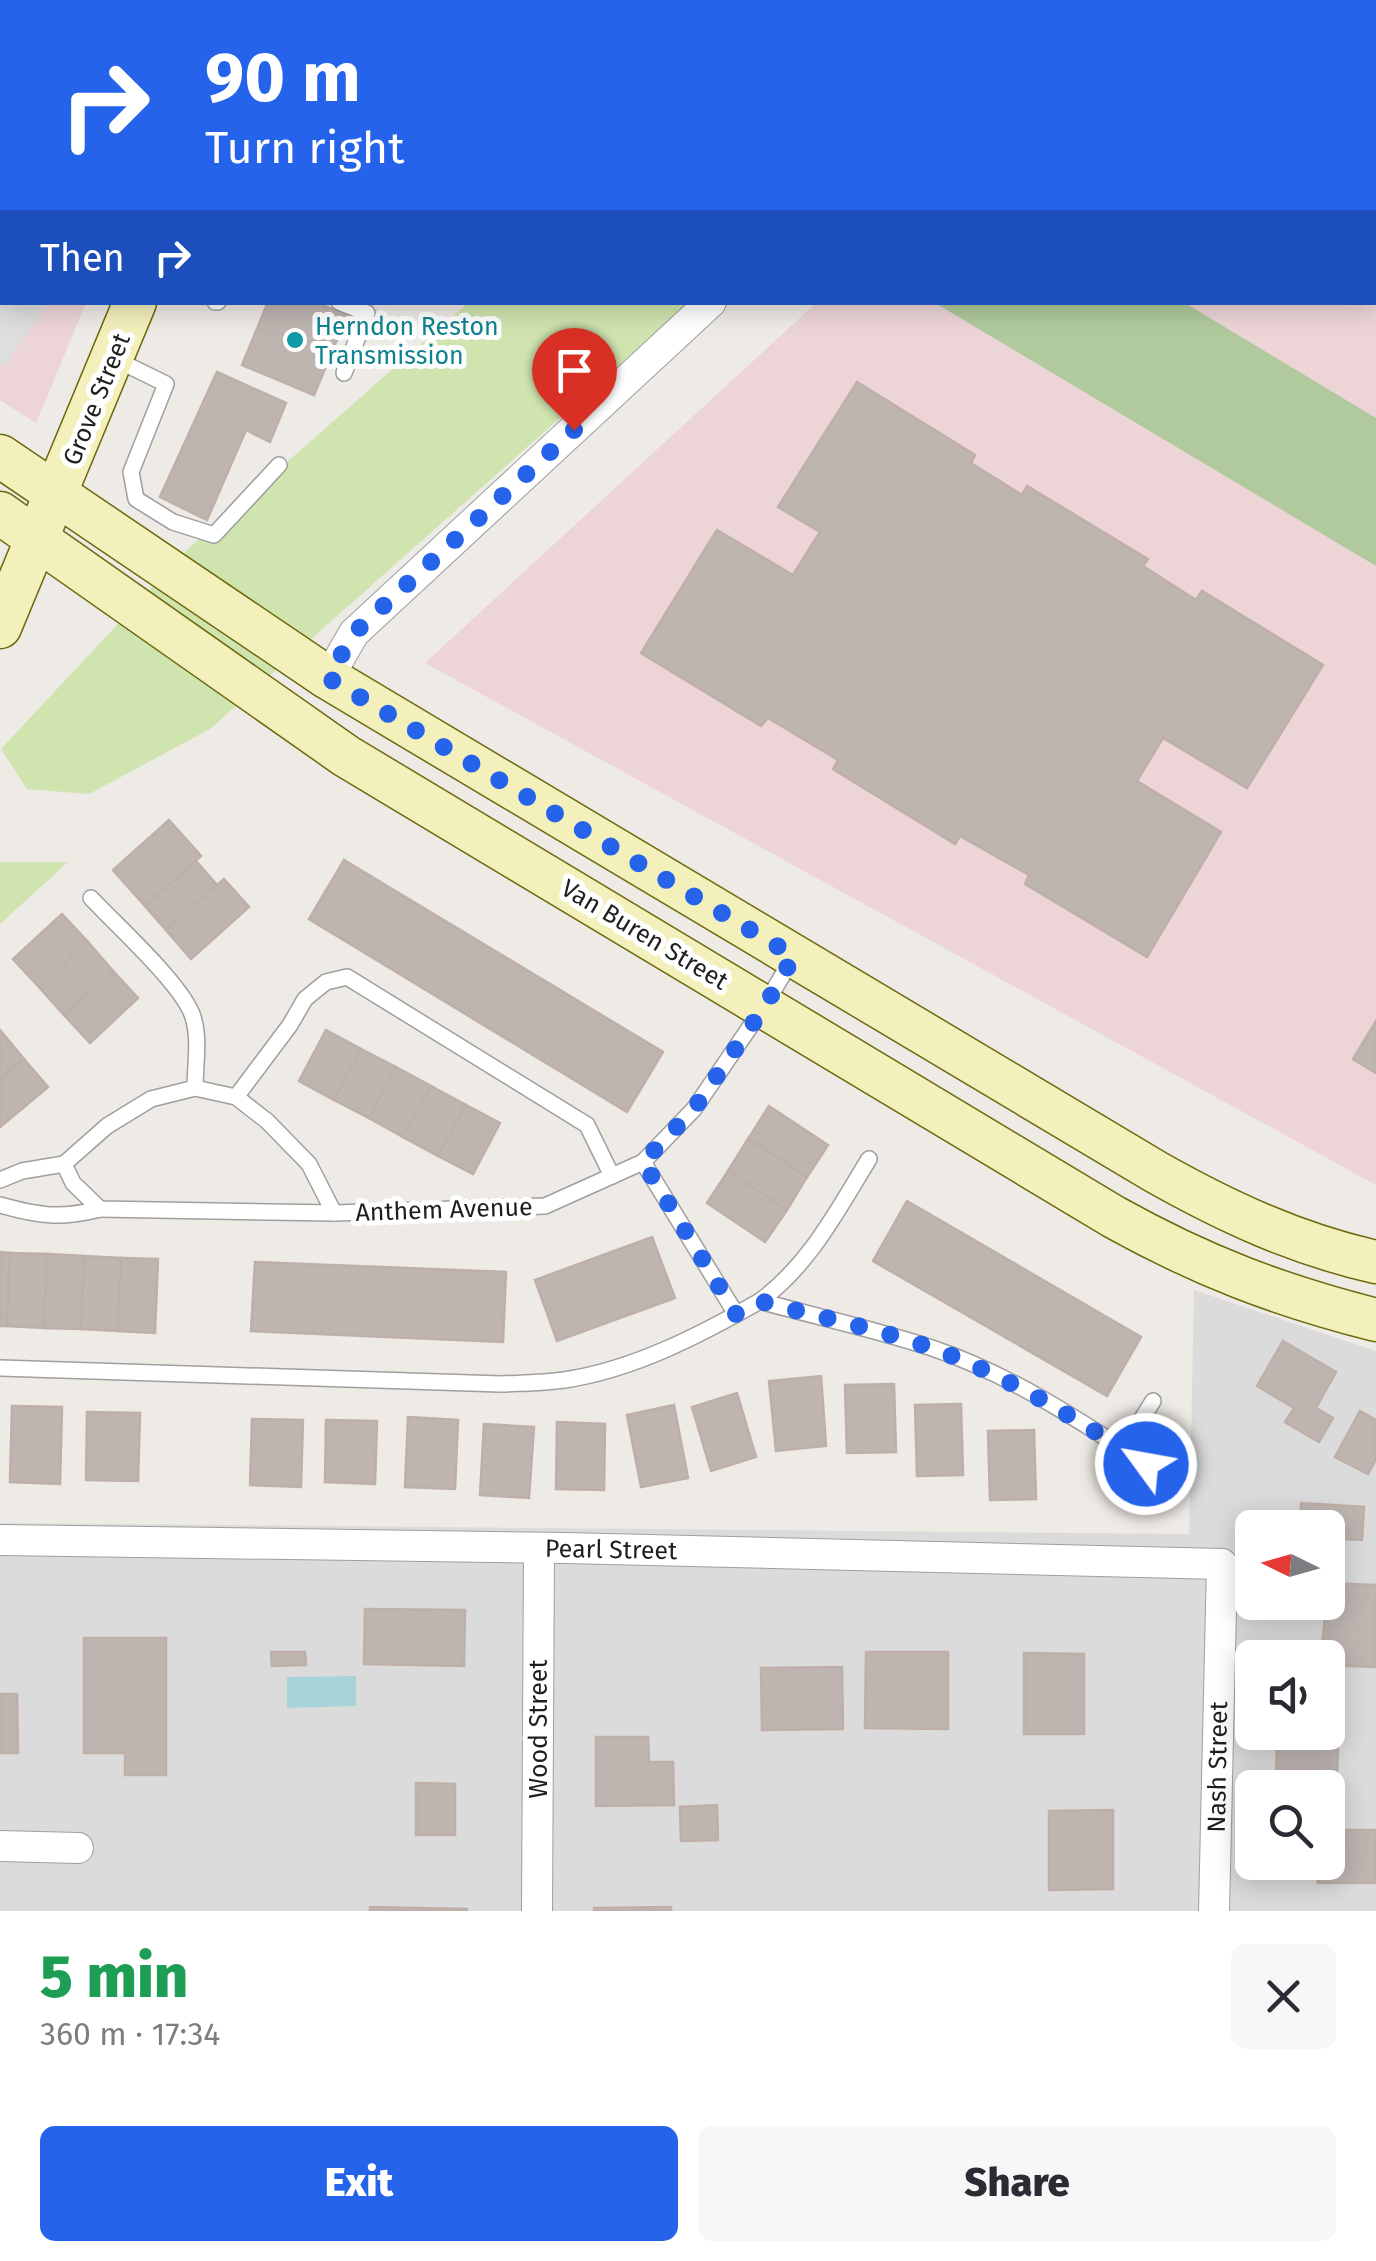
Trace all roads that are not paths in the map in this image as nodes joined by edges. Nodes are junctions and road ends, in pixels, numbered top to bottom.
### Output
1 (134, 305) edge
2 (347, 305) edge
3 (707, 305) edge
4 (112, 358) junction
5 (344, 373) dead end
6 (0, 456) edge
7 (278, 465) dead end
8 (57, 496) junction
9 (0, 513) edge
10 (173, 522) junction
11 (38, 541) junction
12 (151, 560) junction
13 (0, 627) edge
14 (328, 678) junction
15 (91, 898) dead end
16 (794, 956) junction
17 (765, 1006) junction
18 (195, 1088) junction
19 (236, 1097) junction
20 (869, 1159) dead end
21 (643, 1162) junction
22 (64, 1164) junction
23 (612, 1176) junction
24 (0, 1180) edge
25 (0, 1205) edge
26 (100, 1209) junction
27 (334, 1212) junction
28 (1376, 1262) edge
29 (760, 1301) junction
30 (736, 1314) junction
31 (1376, 1320) edge
32 (0, 1368) edge
33 (1153, 1401) dead end
34 (1124, 1449) junction
35 (1168, 1478) dead end
36 (0, 1540) edge
37 (539, 1548) junction
38 (1222, 1564) joint
39 (0, 1846) edge
40 (78, 1848) dead end
41 (537, 1911) edge
42 (1214, 1911) edge

1 - 4 main road, Grove Street
2 - 5 lane
3 - 14 street
4 - 8 main road, Grove Street
4 - 10 lane
6 - 8 main road
7 - 10 lane
8 - 11 main road, Grove Street
8 - 12 main road
9 - 11 main road, Van Buren Street
10 - 12 lane
11 - 13 main road, Grove Street
11 - 17 main road, Van Buren Street
12 - 14 main road
14 - 16 main road
15 - 18 lane
16 - 17 lane, Anthem Avenue
16 - 28 main road
17 - 21 lane, Anthem Avenue
17 - 31 main road, Van Buren Street
18 - 19 lane
18 - 22 lane
19 - 23 lane
19 - 27 lane, Anthem Avenue
20 - 29 lane
21 - 23 lane, Anthem Avenue
21 - 30 lane
22 - 24 lane
22 - 26 lane
23 - 27 lane, Anthem Avenue
25 - 26 lane
26 - 27 lane
29 - 30 lane
29 - 34 lane
30 - 32 lane
33 - 34 lane
34 - 35 lane
36 - 37 street, Pearl Street
37 - 38 street, Pearl Street
37 - 41 street, Wood Street
38 - 42 street, Nash Street
39 - 40 street

